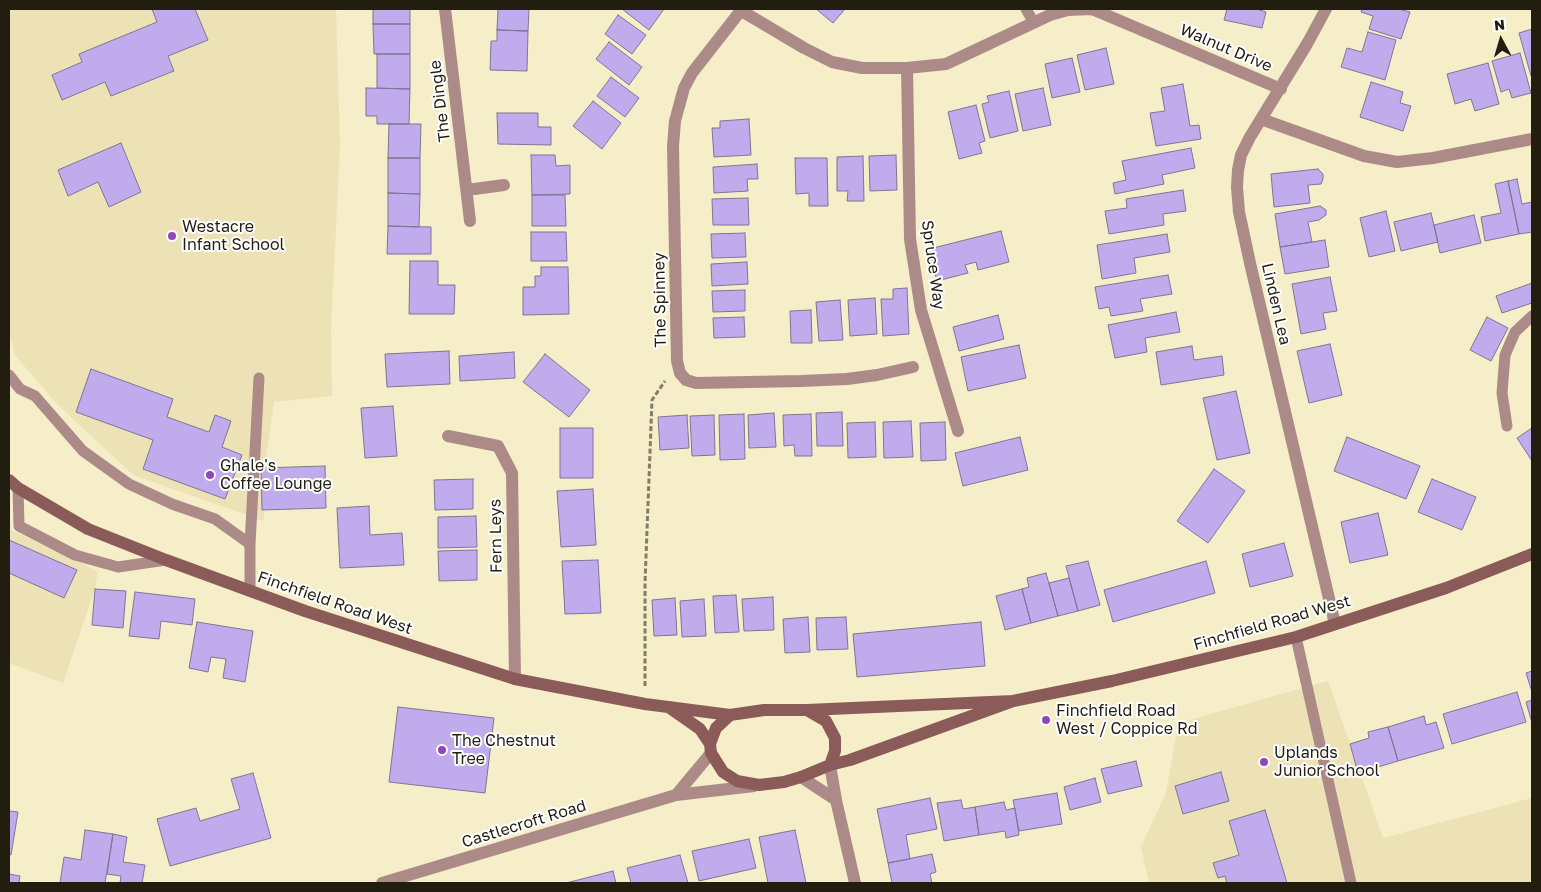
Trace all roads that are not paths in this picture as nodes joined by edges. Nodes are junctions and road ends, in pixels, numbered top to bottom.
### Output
1 (445, 9) edge
2 (1026, 9) edge
3 (1326, 9) edge
4 (741, 10) edge
5 (1034, 23) junction
6 (907, 68) junction
7 (1281, 89) junction
8 (1262, 120) junction
9 (1532, 139) edge
10 (504, 185) dead end
11 (467, 190) junction
12 (470, 221) dead end
13 (1532, 316) edge
14 (913, 367) dead end
15 (9, 375) edge
16 (259, 378) dead end
17 (1507, 426) dead end
18 (958, 431) dead end
19 (448, 436) dead end
20 (13, 484) edge
21 (250, 544) junction
22 (1532, 554) edge
23 (166, 560) junction
24 (250, 590) junction
25 (1334, 624) junction
26 (1296, 637) junction
27 (515, 679) junction
28 (1013, 701) junction
29 (669, 707) junction
30 (807, 710) junction
31 (730, 715) junction
32 (711, 748) junction
33 (830, 765) junction
34 (801, 777) junction
35 (759, 785) junction
36 (676, 795) junction
37 (836, 800) junction
38 (382, 883) edge
39 (855, 883) edge
40 (1351, 883) edge

1 - 11 street, The Dingle
2 - 5 lane
3 - 7 street, Linden Lea
4 - 6 street, Walnut Drive
4 - 14 street, The Spinney
5 - 6 street, Walnut Drive
5 - 7 street, Walnut Drive
6 - 18 street, Spruce Way
7 - 8 street, Linden Lea
8 - 9 street
8 - 25 street, Linden Lea
10 - 11 street
11 - 12 street, The Dingle
13 - 17 lane
15 - 21 lane
16 - 21 lane
19 - 27 street, Fern Leys
20 - 23 main road, Finchfield Road West
20 - 23 lane
21 - 24 lane
22 - 25 main road, Finchfield Road West
23 - 24 main road, Finchfield Road West
24 - 27 main road, Finchfield Road West
25 - 26 main road, Finchfield Road West
26 - 28 main road, Finchfield Road West
26 - 40 lane
27 - 29 main road, Finchfield Road West
28 - 30 main road, Finchfield Road West
28 - 33 main road, Finchfield Road West
29 - 31 main road, Finchfield Road West
29 - 32 main road
30 - 31 main road
30 - 33 main road
31 - 32 main road
32 - 35 main road
32 - 36 street
33 - 34 main road
33 - 37 street
34 - 35 main road
34 - 37 street
35 - 36 street
36 - 38 street, Castlecroft Road
37 - 39 street

